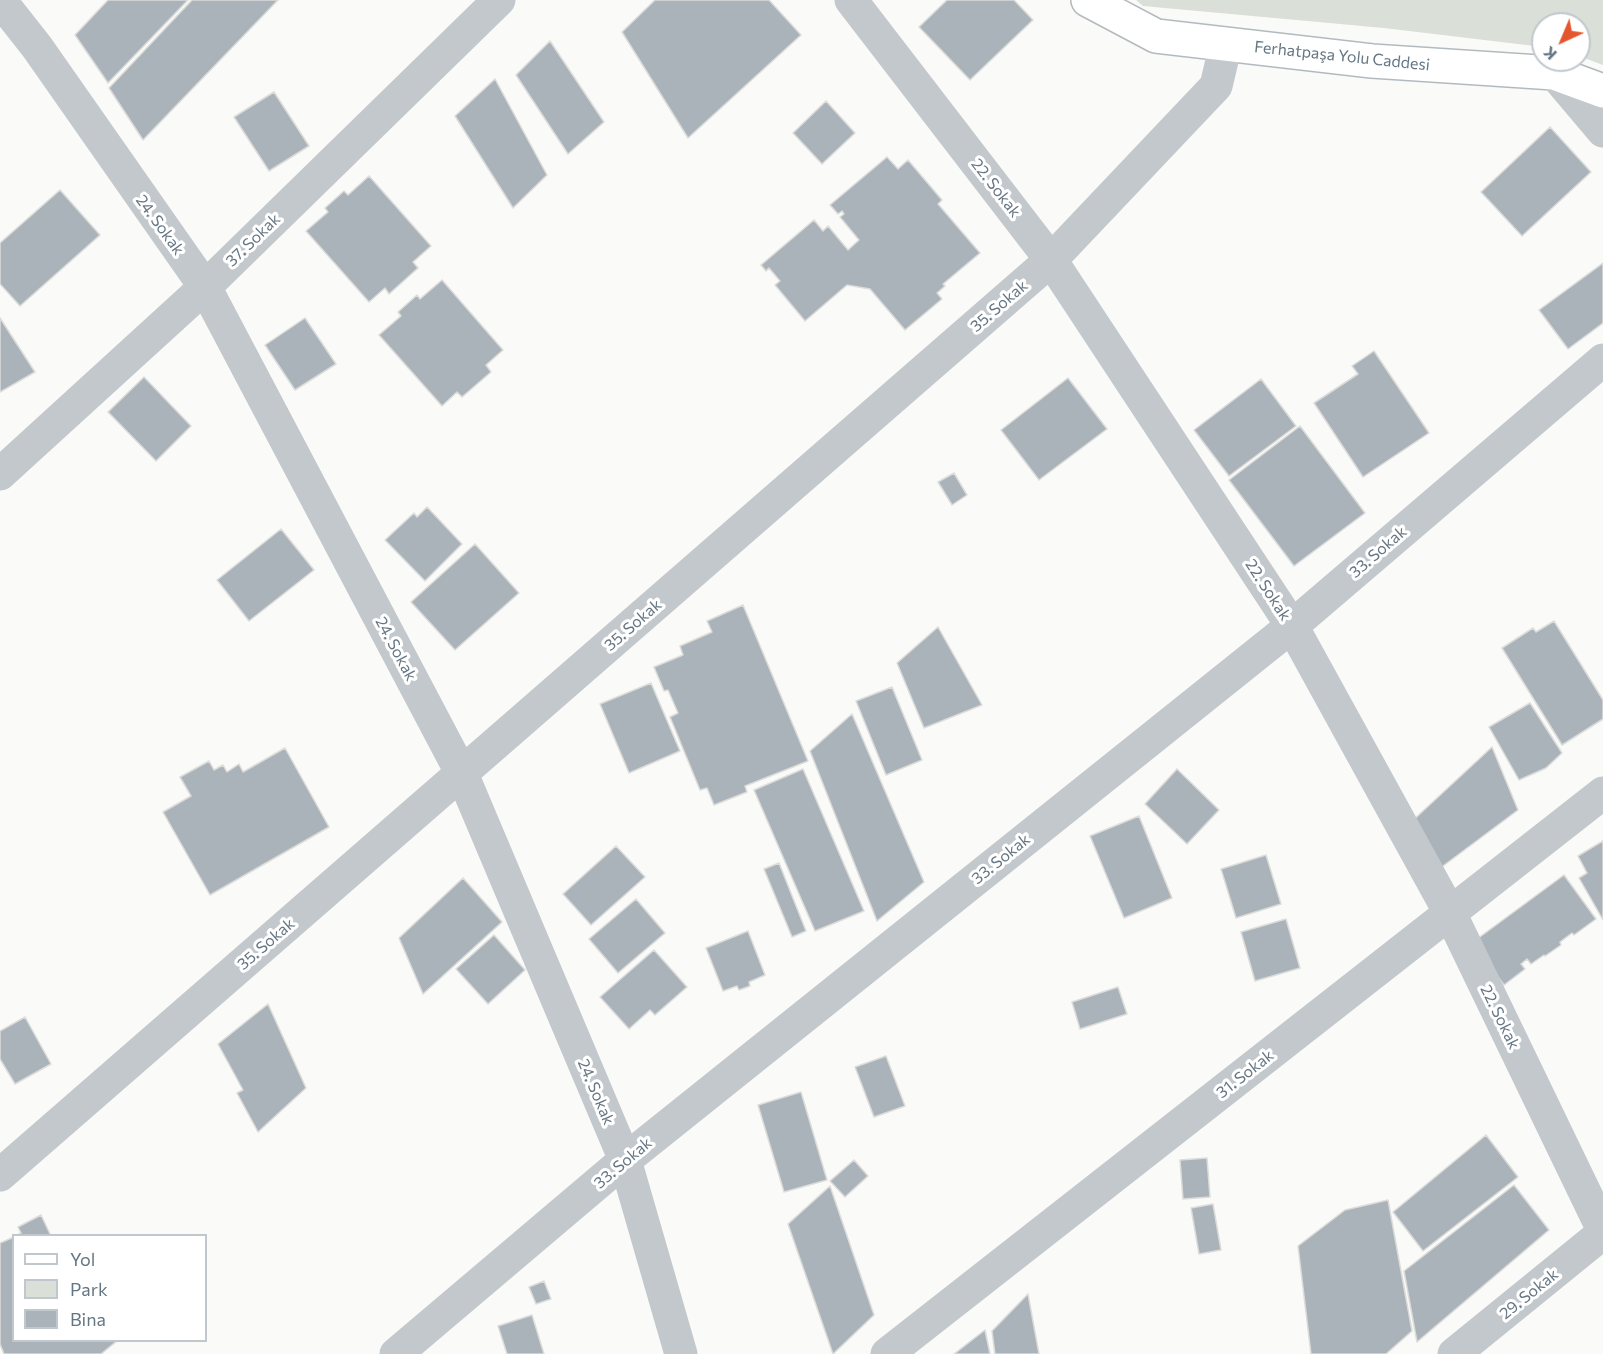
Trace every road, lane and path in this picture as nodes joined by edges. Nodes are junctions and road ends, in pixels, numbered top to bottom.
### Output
1 (0, 0) edge
2 (499, 0) edge
3 (851, 0) edge
4 (1088, 0) edge
5 (1226, 44) junction
6 (1554, 73) junction
7 (1603, 91) edge
8 (1603, 131) edge
9 (1051, 260) junction
10 (205, 287) junction
11 (1603, 360) edge
12 (0, 474) edge
13 (1292, 626) junction
14 (462, 774) junction
15 (1603, 793) edge
16 (1450, 913) junction
17 (625, 1160) junction
18 (0, 1175) edge
19 (1603, 1232) edge
20 (396, 1354) edge
21 (681, 1354) edge
22 (887, 1354) edge
23 (1454, 1354) edge

1 - 10 street, 24. Sokak
2 - 10 street, 37. Sokak
3 - 9 street, 22. Sokak
4 - 5 main road, Ferhatpaşa Yolu Caddesi
5 - 6 main road, Ferhatpaşa Yolu Caddesi
5 - 9 street, 35. Sokak
6 - 7 main road, Ferhatpaşa Yolu Caddesi
6 - 8 street
9 - 13 street, 22. Sokak
9 - 14 street, 35. Sokak
10 - 12 street, 37. Sokak
10 - 14 street, 24. Sokak
11 - 13 street, 33. Sokak
13 - 16 street, 22. Sokak
13 - 17 street, 33. Sokak
14 - 17 street, 24. Sokak
14 - 18 street, 35. Sokak
15 - 16 street, 31. Sokak
16 - 19 street, 22. Sokak
16 - 22 street, 31. Sokak
17 - 20 street, 33. Sokak
17 - 21 street, 24. Sokak
19 - 23 street, 29. Sokak

